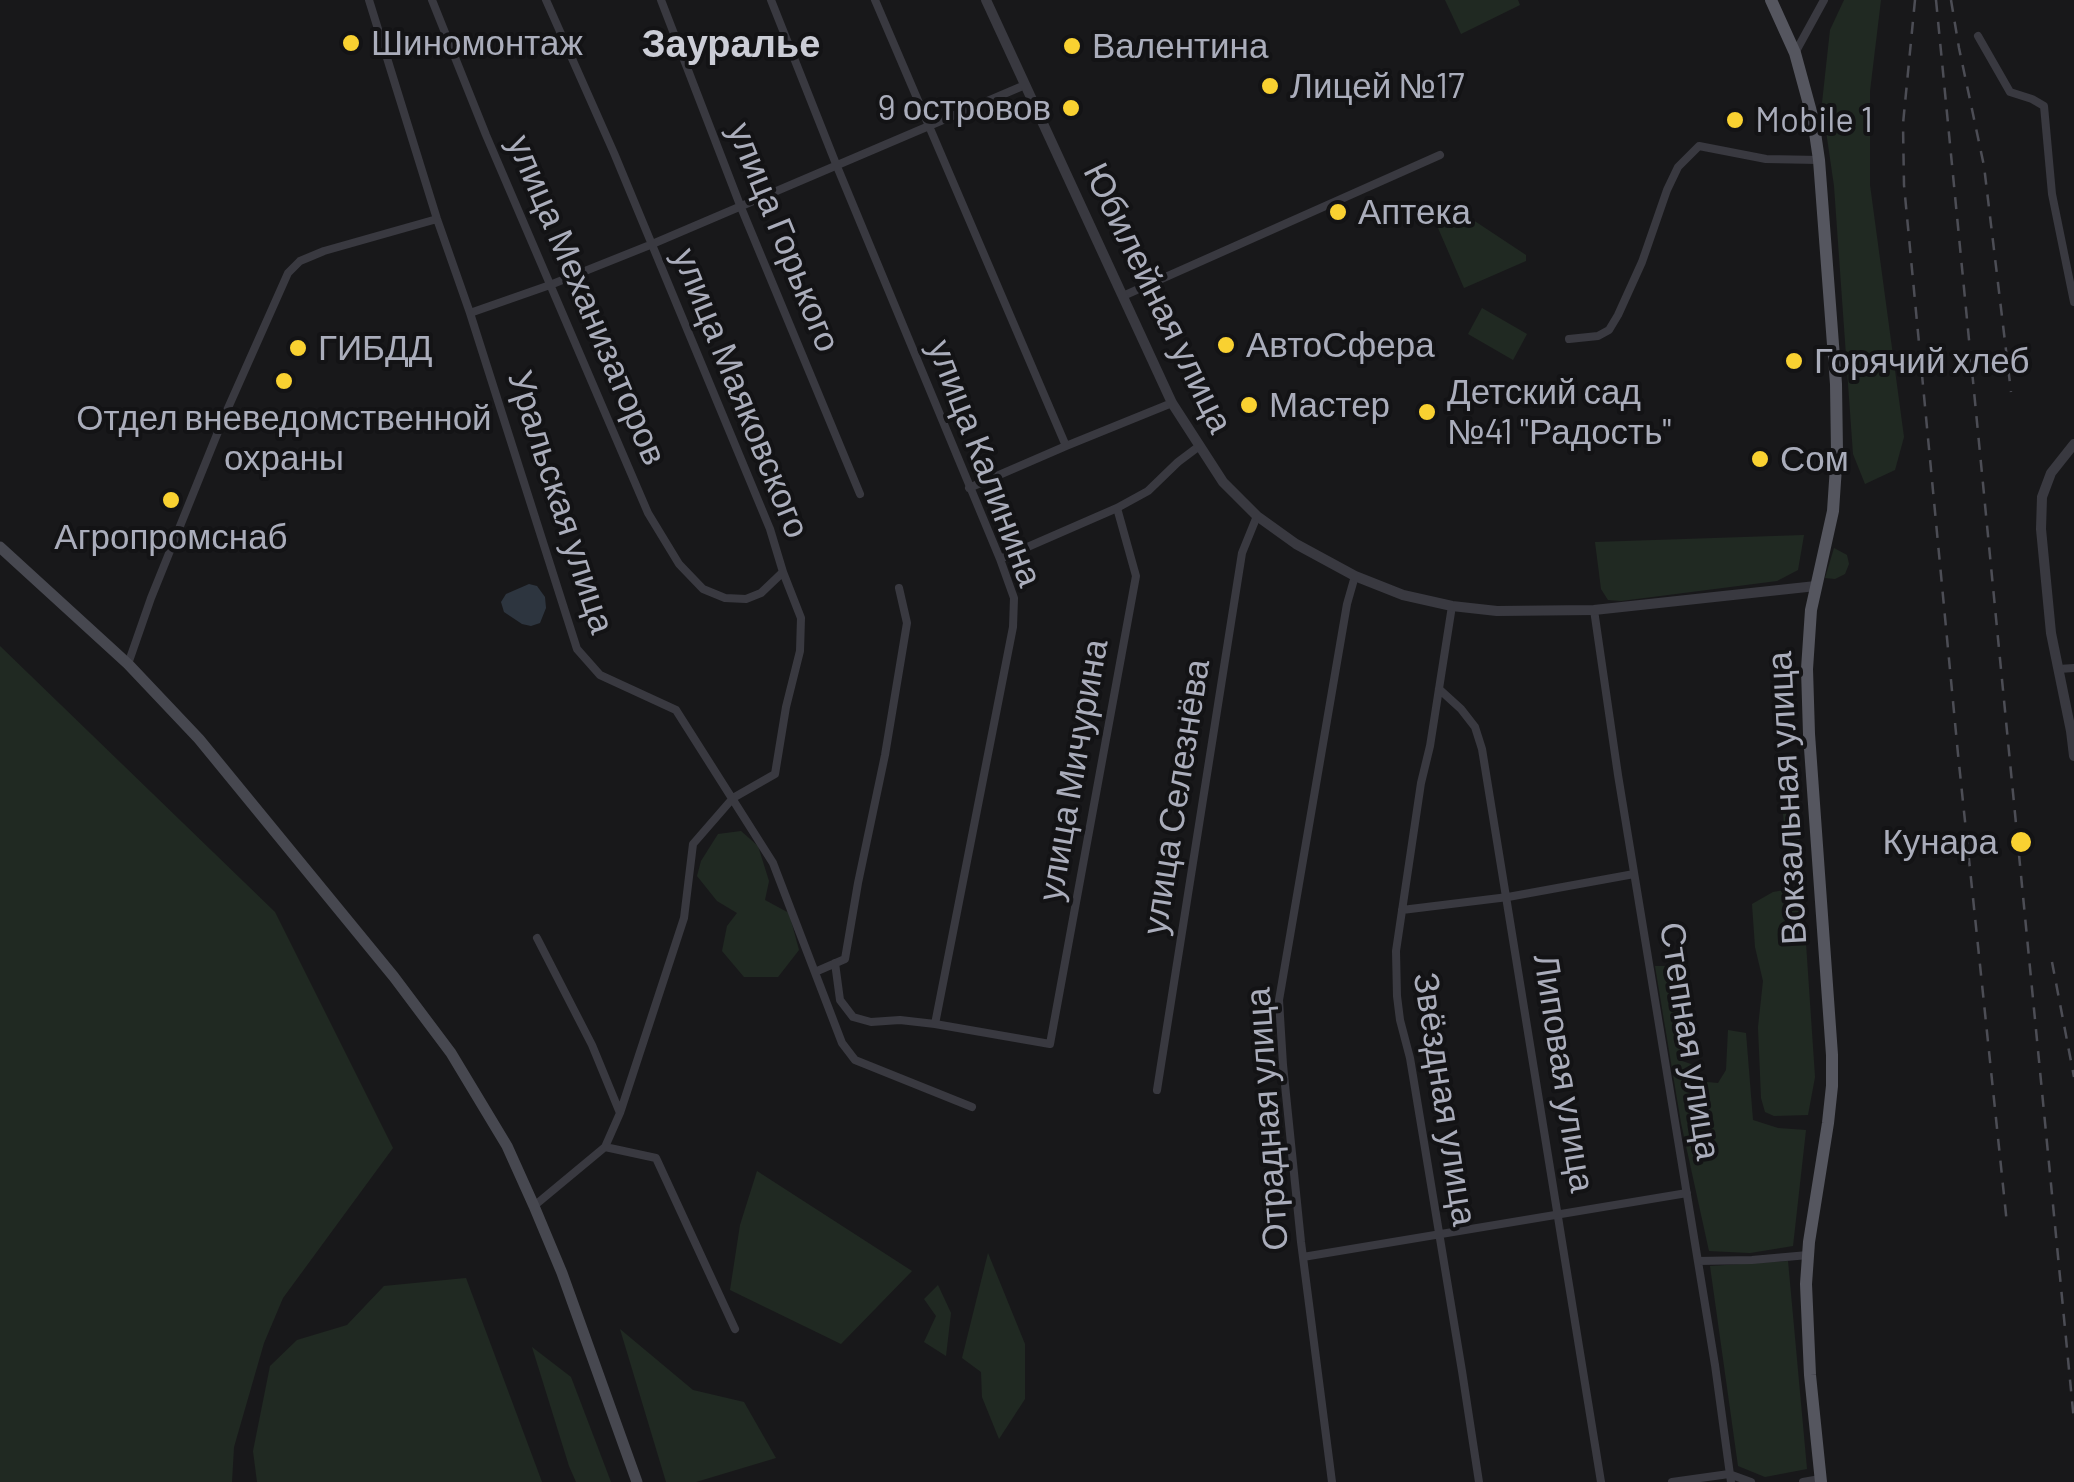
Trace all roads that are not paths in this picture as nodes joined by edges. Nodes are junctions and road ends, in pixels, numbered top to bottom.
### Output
1 (369, 0) edge
2 (432, 0) edge
3 (546, 0) edge
4 (661, 0) edge
5 (771, 0) edge
6 (875, 0) edge
7 (986, 0) edge
8 (1772, 0) edge
9 (1824, 0) edge
10 (1978, 36) dead end
11 (1795, 53) junction
12 (1025, 85) junction
13 (928, 127) junction
14 (1440, 156) dead end
15 (1819, 160) junction
16 (836, 164) junction
17 (740, 205) junction
18 (438, 219) junction
19 (650, 245) junction
20 (550, 285) junction
21 (1123, 296) junction
22 (2074, 302) edge
23 (470, 313) junction
24 (1569, 339) dead end
25 (1172, 403) junction
26 (2074, 444) edge
27 (1066, 446) junction
28 (1198, 447) junction
29 (969, 488) junction
30 (860, 494) dead end
31 (1117, 508) junction
32 (1258, 516) junction
33 (0, 546) edge
34 (1000, 559) junction
35 (783, 572) junction
36 (1355, 576) junction
37 (1816, 586) junction
38 (899, 588) dead end
39 (1452, 606) junction
40 (1594, 610) junction
41 (128, 664) junction
42 (2074, 668) edge
43 (2059, 669) junction
44 (1439, 689) junction
45 (2074, 756) edge
46 (734, 798) junction
47 (1634, 874) junction
48 (1508, 897) junction
49 (1402, 910) junction
50 (537, 938) dead end
51 (835, 963) junction
52 (815, 972) junction
53 (935, 1024) junction
54 (1157, 1090) dead end
55 (972, 1107) dead end
56 (620, 1113) junction
57 (605, 1148) junction
58 (1687, 1194) junction
59 (534, 1206) junction
60 (1559, 1215) junction
61 (1438, 1236) junction
62 (1808, 1254) junction
63 (1303, 1256) junction
64 (1698, 1261) junction
65 (734, 1329) dead end
66 (1730, 1478) edge
67 (1820, 1480) edge
68 (637, 1482) edge
69 (1332, 1482) edge
70 (1478, 1482) edge
71 (1601, 1482) edge
72 (1672, 1482) edge
73 (1751, 1482) edge
74 (1803, 1482) edge

1 - 18 street, Уральская улица
2 - 20 street, улица Механизаторов
3 - 19 street, улица Маяковского
4 - 17 street, улица Горького
5 - 16 street, улица Калинина
6 - 13 street
7 - 12 street, Юбилейная улица
8 - 11 main road, Вокзальная улица
9 - 11 street
10 - 22 street
11 - 15 main road, Вокзальная улица
12 - 13 street
12 - 21 street, Юбилейная улица
13 - 16 street
13 - 27 street
14 - 21 street
15 - 24 street
15 - 37 main road, Вокзальная улица
16 - 17 street
16 - 29 street, улица Калинина
17 - 19 street
17 - 30 street, улица Горького
18 - 23 street, Уральская улица
18 - 41 street
19 - 20 street
19 - 35 street, улица Маяковского
20 - 23 street
20 - 35 street, улица Механизаторов
21 - 25 street, Юбилейная улица
23 - 46 street, Уральская улица
25 - 27 street
25 - 28 street, Юбилейная улица
26 - 43 street
27 - 29 street
28 - 31 street
28 - 32 street, Юбилейная улица
29 - 34 street, улица Калинина
31 - 34 street
31 - 53 street, улица Мичурина
32 - 36 street, Юбилейная улица
32 - 54 street, улица Селезнёва
33 - 41 main road
34 - 53 street, улица Калинина
35 - 46 street, улица Маяковского
36 - 39 street, Юбилейная улица
36 - 63 street, Отрадная улица
37 - 40 street, Юбилейная улица
37 - 62 main road, Вокзальная улица
38 - 51 street
39 - 40 street, Юбилейная улица
39 - 44 street, Звёздная улица
40 - 47 street, Степная улица
41 - 59 main road
42 - 43 street
43 - 45 street
44 - 48 street, Липовая улица
44 - 49 street, Звёздная улица
46 - 52 street, Уральская улица
46 - 56 street, улица Маяковского
47 - 48 street
47 - 58 street, Степная улица
48 - 49 street
48 - 60 street, Липовая улица
49 - 61 street, Звёздная улица
50 - 56 street
51 - 52 street
51 - 53 street
52 - 55 street, Уральская улица
56 - 57 street, улица Маяковского
57 - 59 street
57 - 65 street
58 - 60 street
58 - 64 street, Степная улица
59 - 68 main road
60 - 61 street
60 - 71 street, Липовая улица
61 - 63 street
61 - 70 street, Звёздная улица
62 - 64 street
62 - 67 main road, Вокзальная улица
63 - 69 street, Отрадная улица
64 - 66 street, Степная улица
66 - 72 street
66 - 73 street
67 - 74 street

